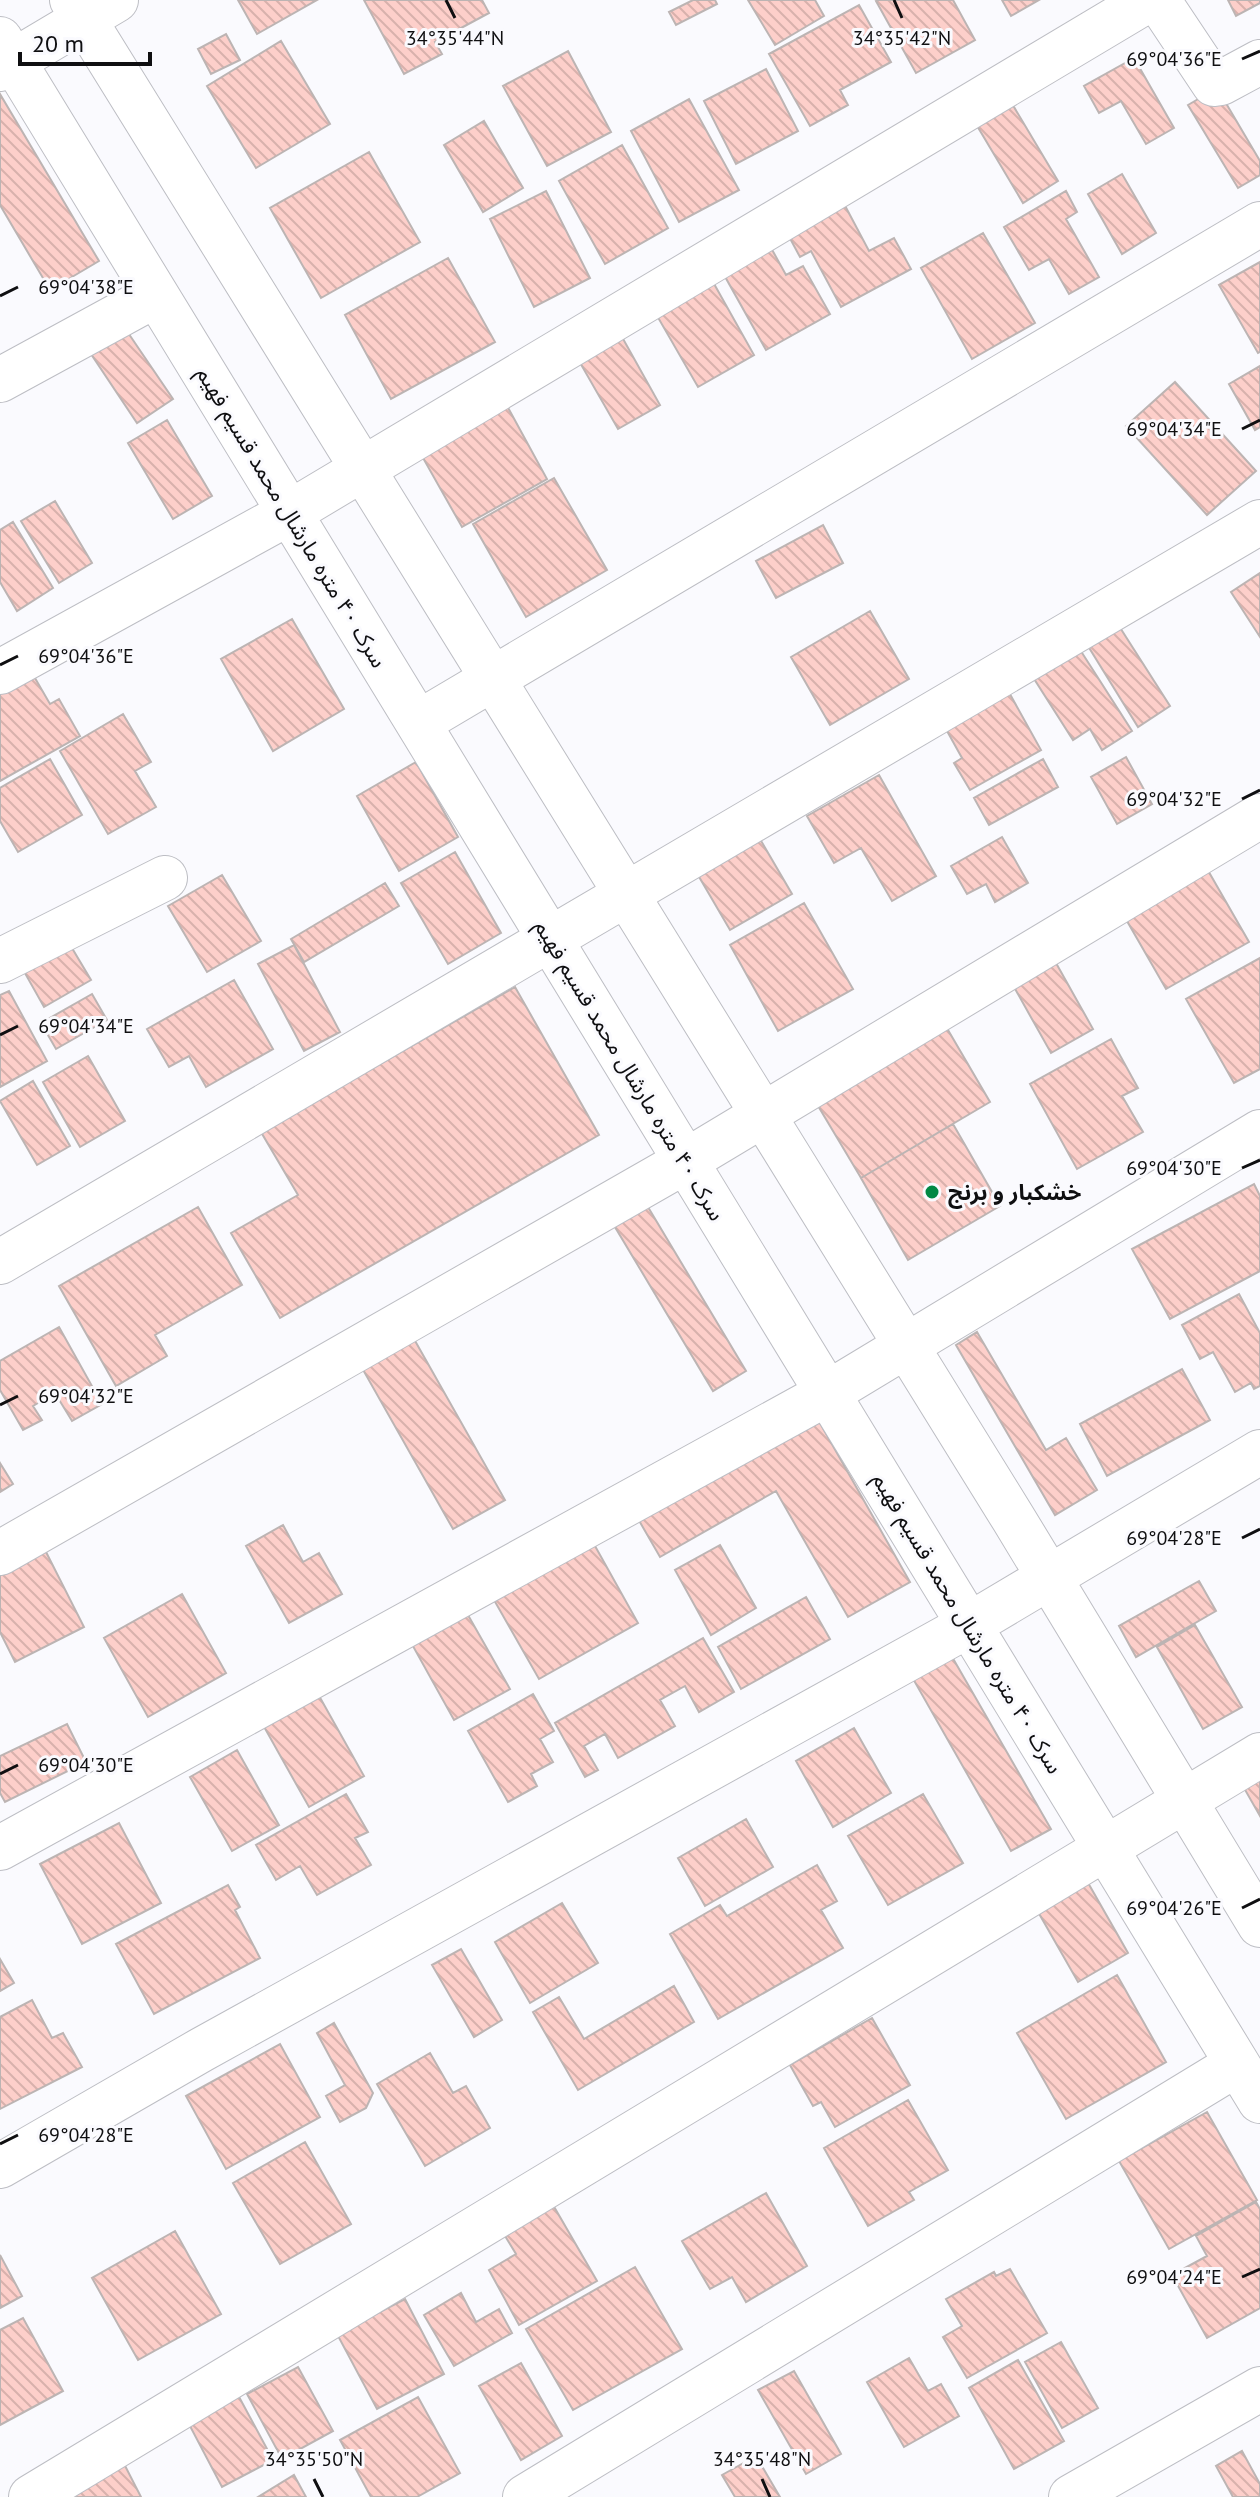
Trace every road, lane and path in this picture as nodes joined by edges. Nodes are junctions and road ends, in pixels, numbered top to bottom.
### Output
1 (1148, 0) edge
2 (1158, 0) edge
3 (90, 6) edge
4 (4, 57) edge
5 (1260, 62) edge
6 (1260, 224) edge
7 (156, 295) junction
8 (0, 380) edge
9 (361, 468) junction
10 (289, 513) junction
11 (1260, 522) edge
12 (0, 672) edge
13 (492, 679) junction
14 (418, 723) junction
15 (1260, 816) edge
16 (165, 878) dead end
17 (626, 894) junction
18 (550, 939) junction
19 (0, 961) edge
20 (763, 1115) junction
21 (1260, 1132) edge
22 (686, 1161) junction
23 (0, 1262) edge
24 (906, 1346) junction
25 (828, 1393) junction
26 (1260, 1452) edge
27 (0, 1553) edge
28 (1049, 1577) junction
29 (969, 1625) junction
30 (1260, 1755) edge
31 (1184, 1800) junction
32 (1105, 1847) junction
33 (0, 1848) edge
34 (1260, 1925) edge
35 (1237, 2064) junction
36 (1260, 2101) edge
37 (0, 2166) edge
38 (1260, 2389) edge
39 (31, 2497) edge
40 (525, 2497) edge
41 (1071, 2497) edge

1 - 9 street
2 - 5 street
3 - 4 street
3 - 9 street
4 - 7 street, سرک ۴۰ متره مارشال محمد قسیم فهیم
6 - 13 street
7 - 8 street
7 - 10 street, سرک ۴۰ متره مارشال محمد قسیم فهیم
9 - 10 street
9 - 13 street
10 - 12 street
10 - 14 street, سرک ۴۰ متره مارشال محمد قسیم فهیم
11 - 17 street
13 - 14 street
13 - 17 street
14 - 18 street, سرک ۴۰ متره مارشال محمد قسیم فهیم
15 - 20 street
16 - 19 street
17 - 18 street
17 - 20 street
18 - 22 street, سرک ۴۰ متره مارشال محمد قسیم فهیم
18 - 23 street
20 - 22 street
20 - 24 street
21 - 24 street
22 - 25 street, سرک ۴۰ متره مارشال محمد قسیم فهیم
22 - 27 street
24 - 25 street
24 - 28 street
25 - 29 street, سرک ۴۰ متره مارشال محمد قسیم فهیم
25 - 33 street
26 - 28 street
28 - 29 street
28 - 31 street
29 - 32 street, سرک ۴۰ متره مارشال محمد قسیم فهیم
29 - 37 street
30 - 31 street
31 - 32 street
31 - 34 street
32 - 35 street, سرک ۴۰ متره مارشال محمد قسیم فهیم
32 - 39 street
35 - 36 street, سرک ۴۰ متره مارشال محمد قسیم فهیم
35 - 40 street
38 - 41 street

